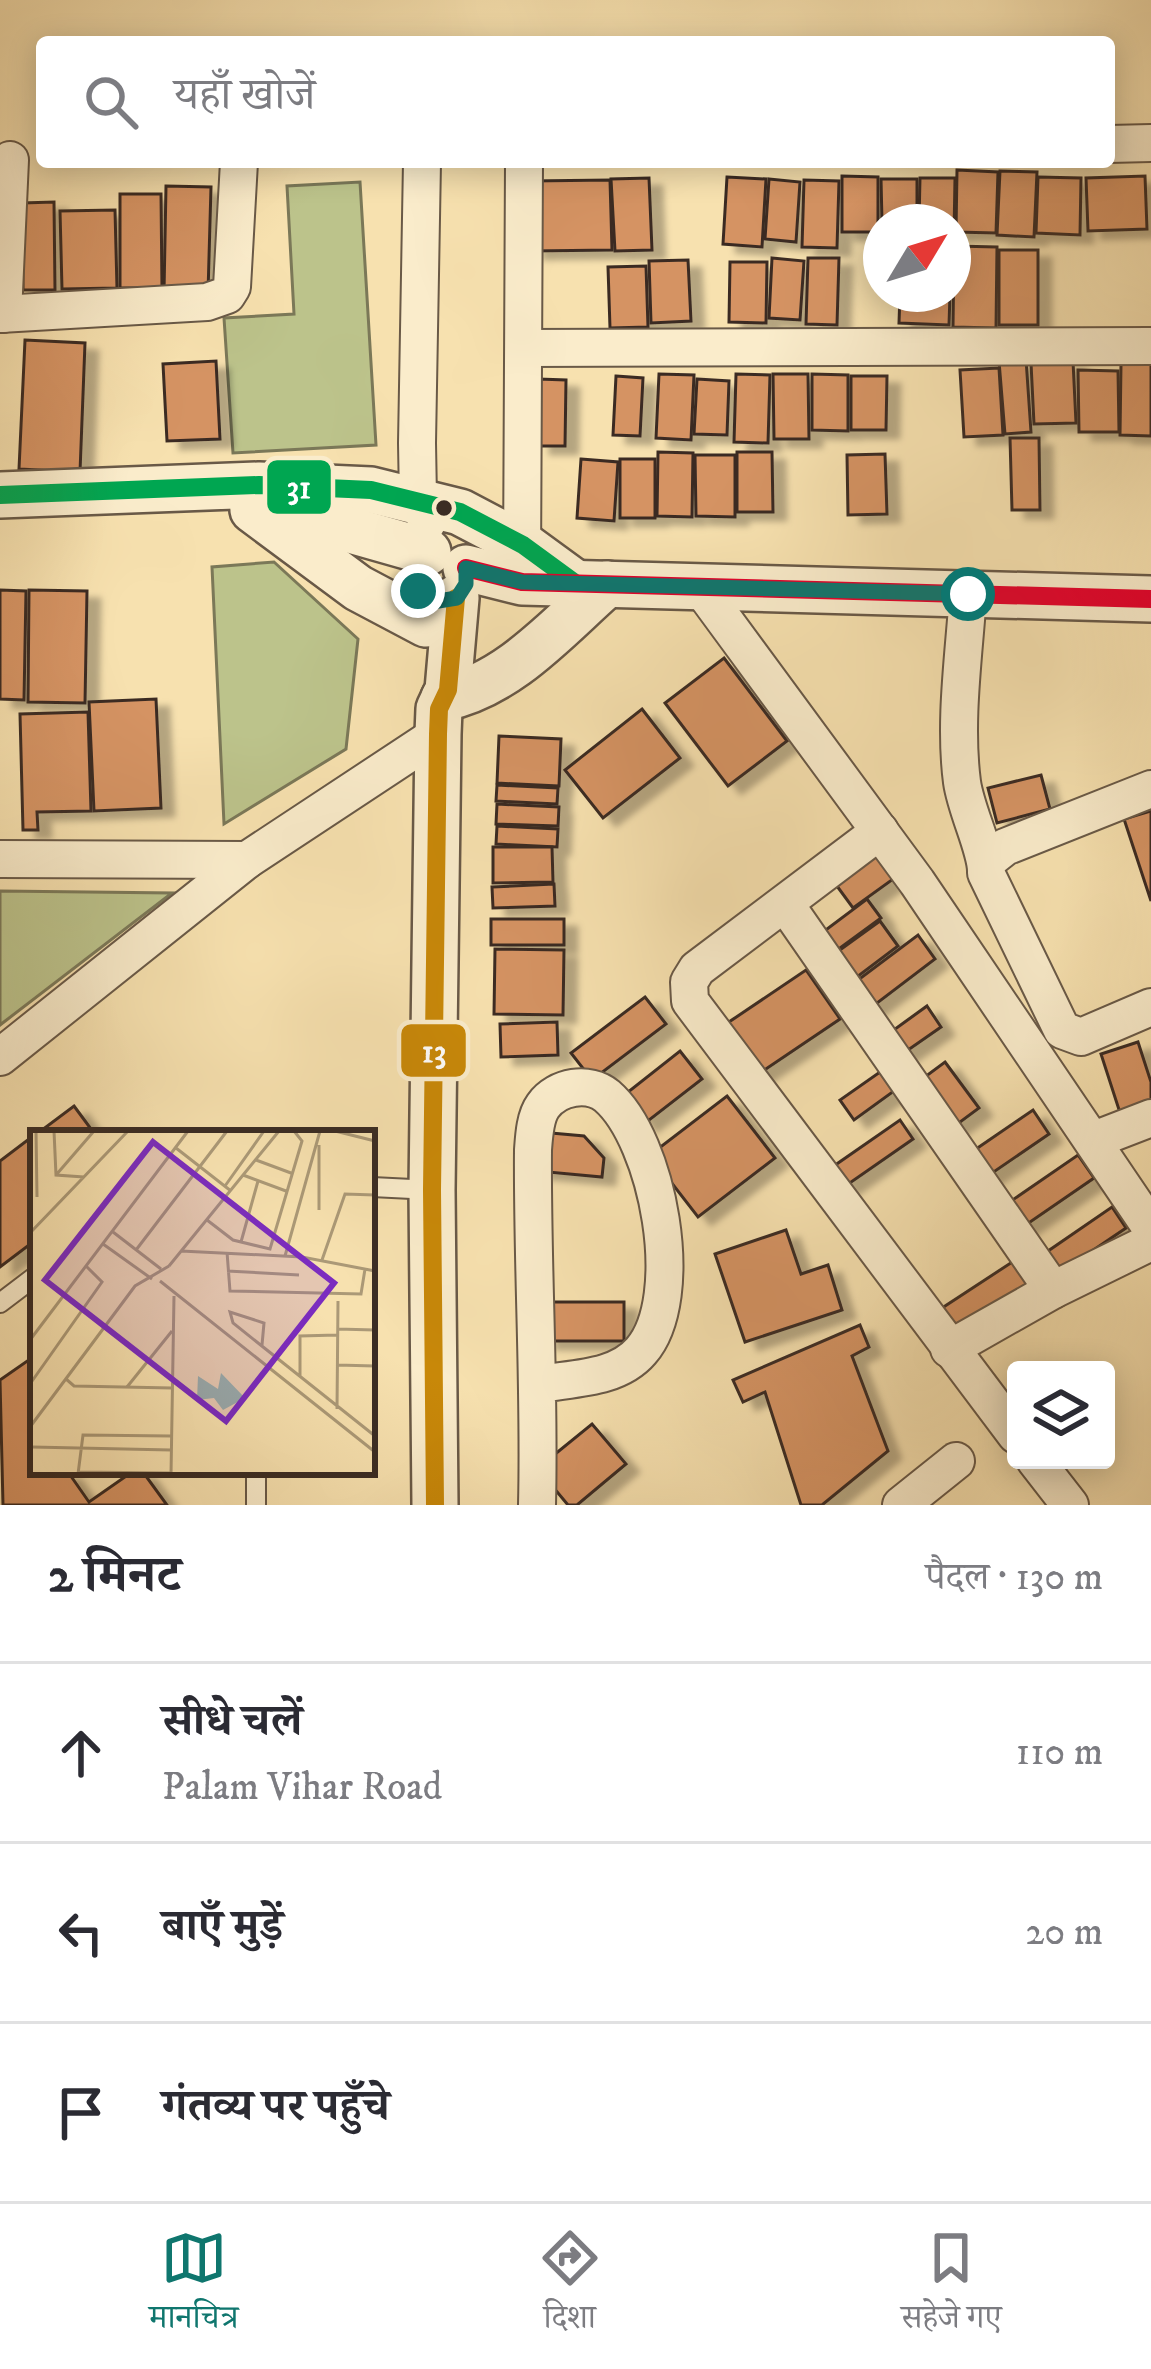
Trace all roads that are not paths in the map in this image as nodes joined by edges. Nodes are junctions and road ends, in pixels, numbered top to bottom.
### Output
1 (1151, 143) edge
2 (1115, 144) edge
3 (17, 160) edge
4 (238, 168) edge
5 (422, 168) edge
6 (524, 168) edge
7 (2, 314) edge
8 (1151, 346) edge
9 (524, 348) junction
10 (223, 493) junction
11 (0, 495) edge
12 (418, 499) junction
13 (522, 563) junction
14 (440, 581) junction
15 (591, 583) junction
16 (700, 587) junction
17 (968, 594) junction
18 (1151, 599) edge
19 (440, 714) junction
20 (1151, 789) edge
21 (880, 830) junction
22 (0, 859) edge
23 (247, 860) junction
24 (986, 862) junction
25 (785, 905) junction
26 (1151, 1007) edge
27 (0, 1057) edge
28 (1151, 1118) edge
29 (1094, 1140) junction
30 (375, 1187) edge
31 (432, 1190) junction
32 (1151, 1228) edge
33 (1151, 1242) edge
34 (30, 1280) edge
35 (1053, 1290) junction
36 (0, 1303) edge
37 (950, 1349) junction
38 (540, 1384) junction
39 (1007, 1423) edge
40 (956, 1461) dead end
41 (1042, 1469) edge
42 (435, 1505) edge
43 (537, 1505) edge
44 (901, 1505) edge
45 (1070, 1505) edge

1 - 2 street
3 - 7 street
4 - 7 street
5 - 12 street
6 - 9 street
8 - 9 street
9 - 13 street
10 - 11 street
10 - 12 street
10 - 14 street
10 - 14 street
12 - 13 street
12 - 14 street
13 - 14 street
13 - 15 street
14 - 19 street
15 - 16 street
15 - 19 street
16 - 17 street
16 - 21 street
17 - 18 street
17 - 24 street
19 - 23 street
19 - 31 street
20 - 24 street
21 - 25 street
21 - 29 street
22 - 23 street
23 - 27 street
24 - 26 street
25 - 35 street
25 - 37 street
28 - 29 street
29 - 32 street
30 - 31 lane
31 - 42 street
33 - 35 street
34 - 36 lane
35 - 37 street
37 - 39 street
38 - 38 street
38 - 43 street
40 - 44 street
41 - 45 street

